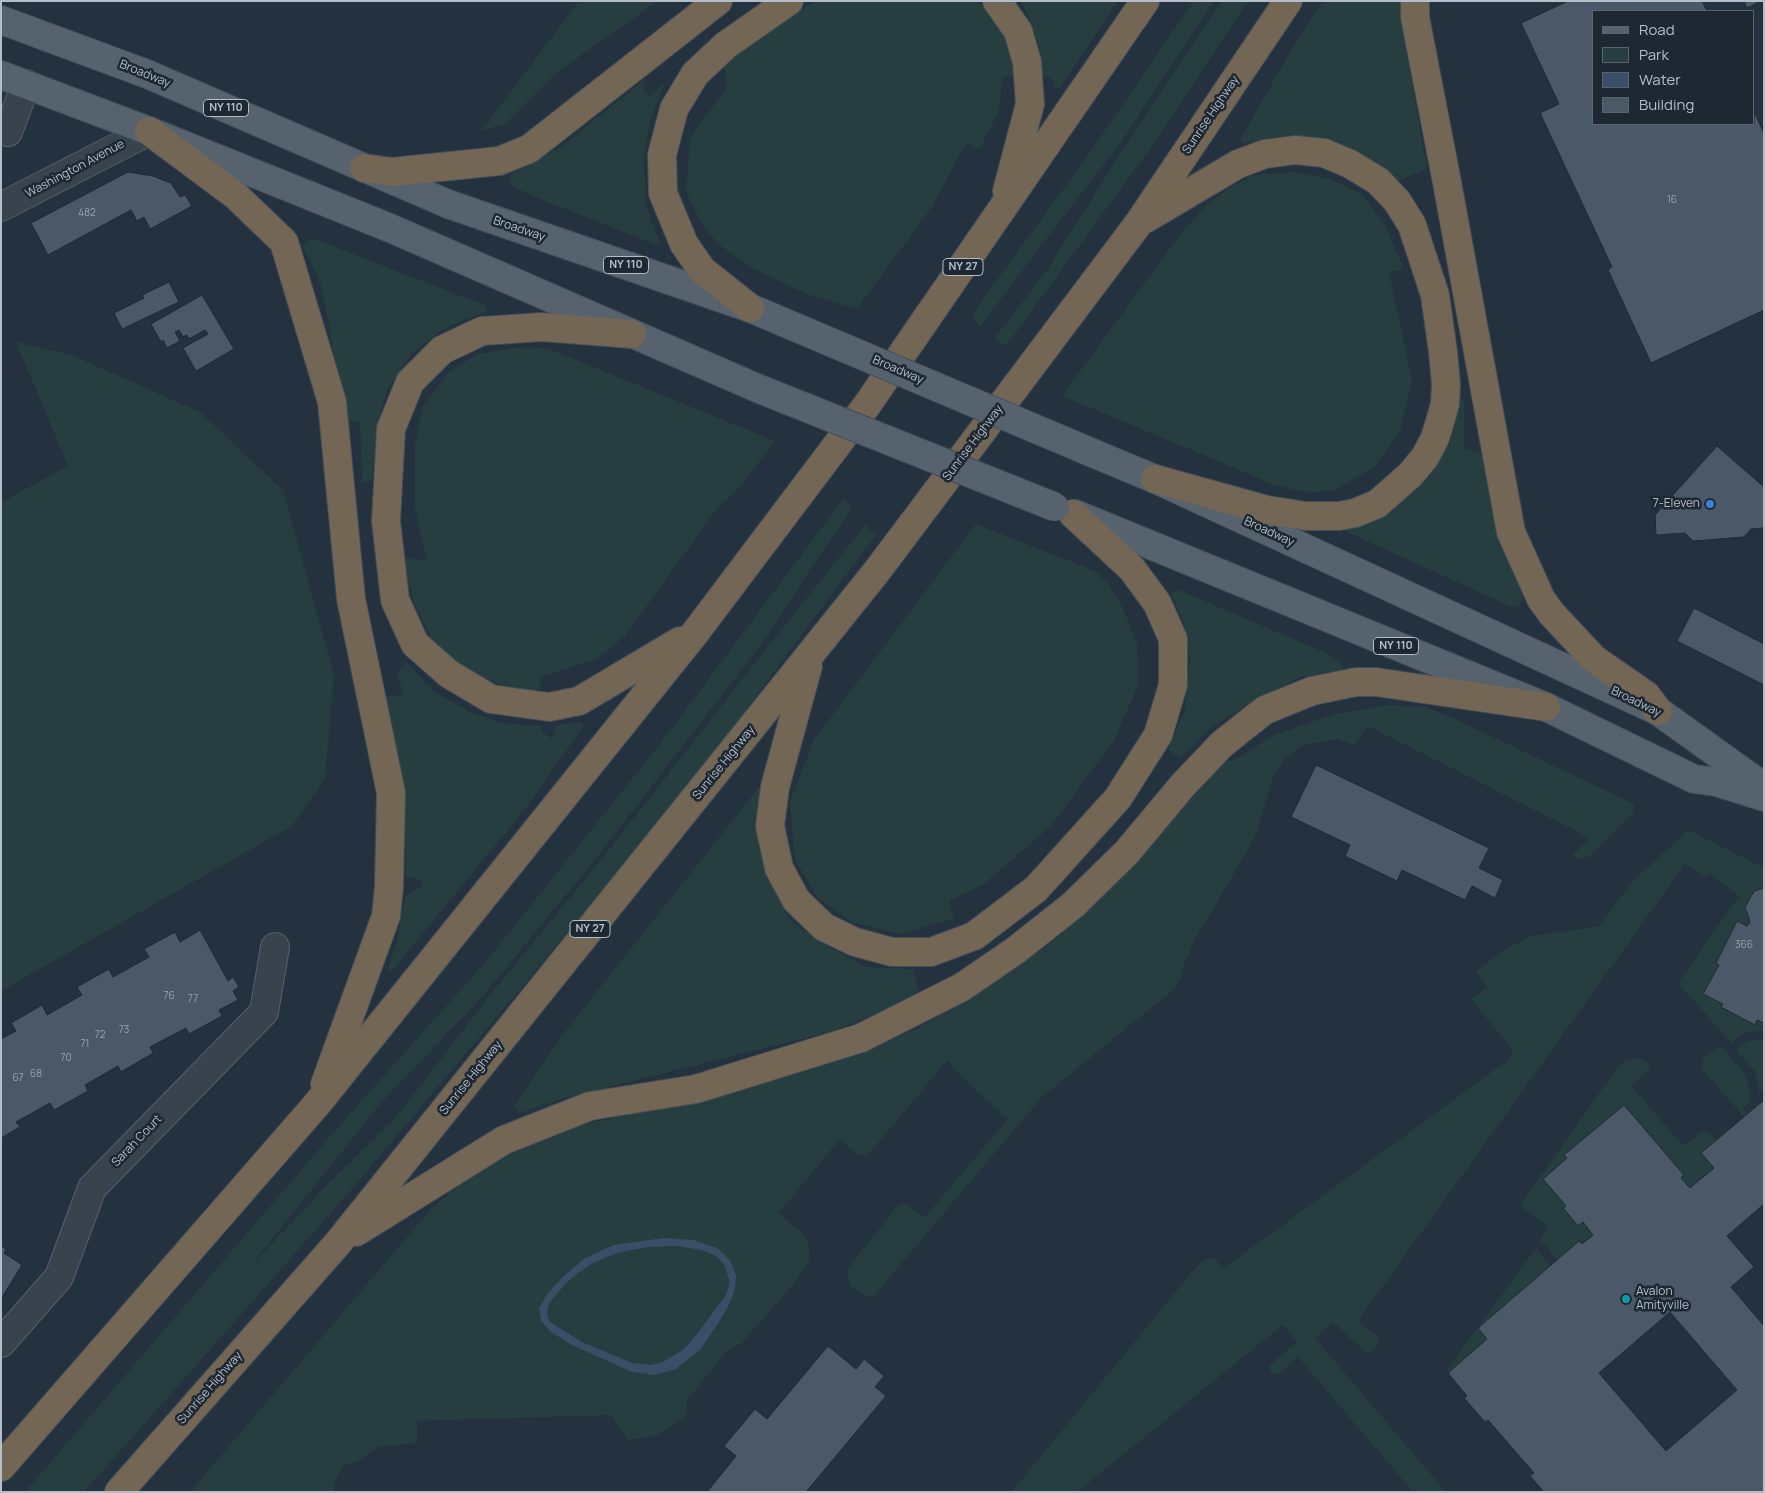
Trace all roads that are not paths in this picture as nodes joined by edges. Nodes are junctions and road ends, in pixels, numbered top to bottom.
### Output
1 (718, 1) edge
2 (789, 1) edge
3 (997, 1) edge
4 (1145, 1) edge
5 (1288, 1) edge
6 (1415, 1) edge
7 (1, 20) edge
8 (13, 80) edge
9 (148, 131) junction
10 (4, 134) edge
11 (364, 168) junction
12 (1, 207) edge
13 (1002, 211) junction
14 (1138, 224) junction
15 (750, 308) junction
16 (632, 334) junction
17 (1156, 479) junction
18 (1064, 510) junction
19 (695, 633) junction
20 (811, 656) junction
21 (1546, 707) junction
22 (1658, 711) junction
23 (1764, 787) edge
24 (1764, 797) edge
25 (275, 947) dead end
26 (318, 1104) junction
27 (338, 1243) junction
28 (1, 1343) edge
29 (1, 1467) edge
30 (119, 1492) edge

1 - 11 highway
2 - 15 highway
3 - 13 highway
4 - 13 highway, NY 27
5 - 14 highway, Sunrise Highway / NY 27
6 - 22 highway
7 - 11 main road, Broadway / NY 110
8 - 9 main road, NY 110
8 - 10 street
9 - 12 street, Washington Avenue
9 - 16 main road, NY 110
9 - 26 highway
11 - 15 main road, Broadway / NY 110
13 - 19 highway, NY 27
14 - 17 highway
14 - 20 highway, Sunrise Highway / NY 27
15 - 17 main road, Broadway / NY 110, bridge
16 - 18 main road, NY 110, bridge
16 - 19 highway
17 - 22 main road, Broadway / NY 110
18 - 20 highway
18 - 21 main road, NY 110
19 - 26 highway, NY 27
20 - 27 highway, Sunrise Highway / NY 27
21 - 24 main road, NY 110
21 - 27 highway
22 - 23 main road, Broadway / NY 110
25 - 28 street, Sarah Court
26 - 29 highway, NY 27
27 - 30 highway, Sunrise Highway / NY 27

